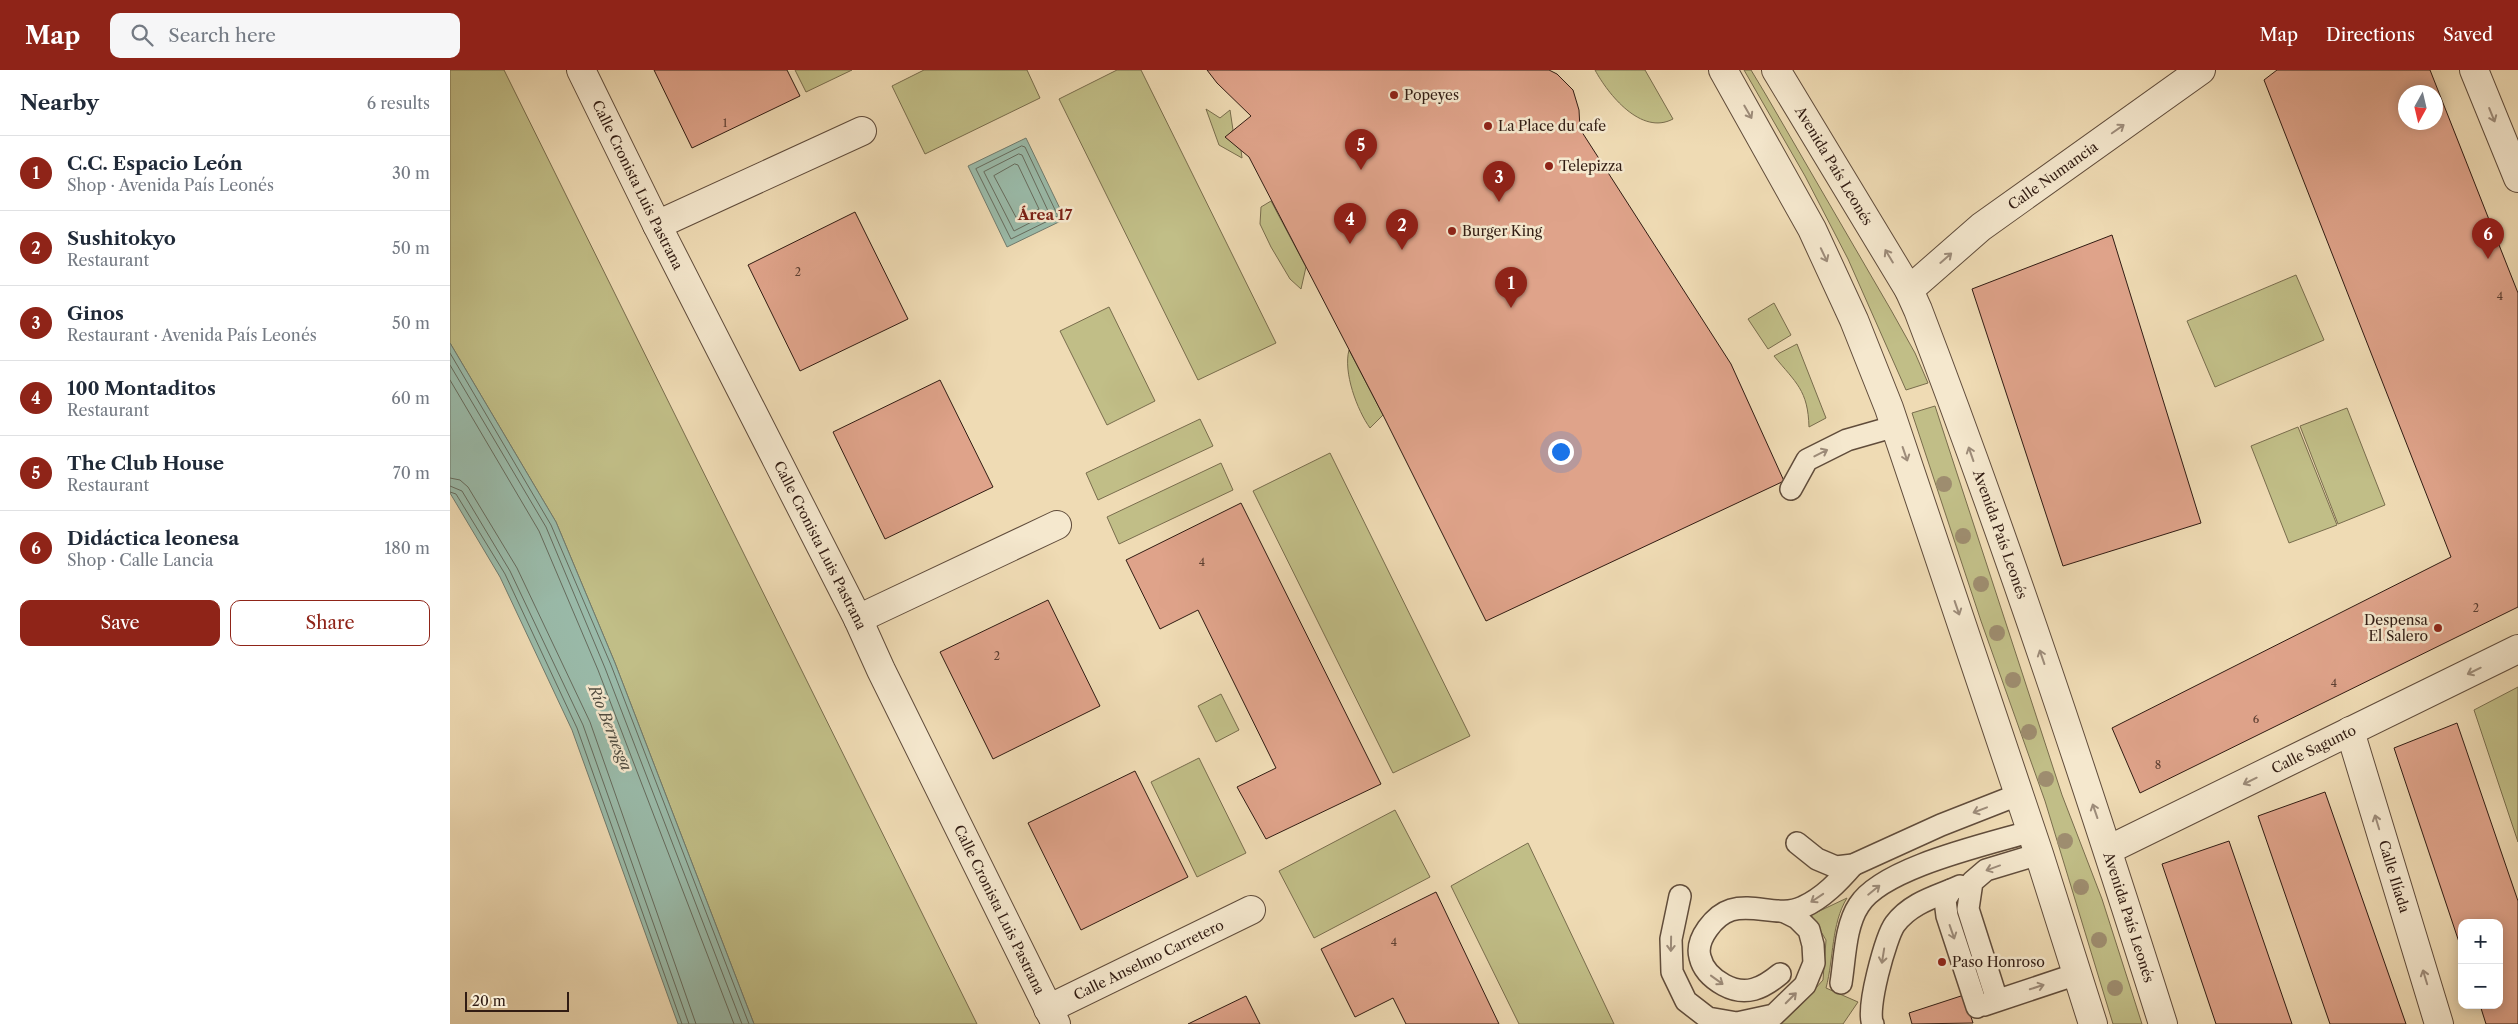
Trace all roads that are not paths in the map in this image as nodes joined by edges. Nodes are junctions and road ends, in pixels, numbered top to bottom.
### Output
1 (581, 70) edge
2 (1723, 70) edge
3 (1776, 70) edge
4 (2201, 70) edge
5 (2474, 70) edge
6 (862, 132) dead end
7 (2518, 178) edge
8 (658, 225) junction
9 (1909, 290) junction
10 (1896, 426) junction
11 (1791, 489) dead end
12 (1058, 525) dead end
13 (858, 619) junction
14 (2518, 649) edge
15 (2350, 731) junction
16 (2020, 794) junction
17 (2036, 842) junction
18 (1797, 843) dead end
19 (2108, 850) junction
20 (1853, 865) junction
21 (1972, 882) junction
22 (1951, 890) junction
23 (1680, 896) dead end
24 (1251, 910) dead end
25 (1785, 912) junction
26 (1780, 974) dead end
27 (2077, 974) junction
28 (1841, 982) dead end
29 (1981, 1006) junction
30 (1052, 1016) edge
31 (1872, 1024) edge
32 (2093, 1024) edge
33 (2163, 1024) edge
34 (2439, 1024) edge

1 - 8 street, Calle Cronista Luis Pastrana
2 -> 10 street
9 -> 3 street, Avenida País Leonés
9 -> 4 street, Calle Numancia
5 -> 7 street
6 - 8 street
8 - 13 street, Calle Cronista Luis Pastrana
19 -> 9 street, Avenida País Leonés
11 -> 10 lane
10 -> 16 street
12 - 13 street
13 - 30 street, Calle Cronista Luis Pastrana
14 -> 15 street, Calle Sagunto
15 -> 19 street, Calle Sagunto
34 -> 15 street, Calle Ilíada
16 - 17 street
16 -> 20 lane
17 -> 21 lane
17 - 27 street
28 -> 17 lane
18 - 20 lane
19 - 33 street, Avenida País Leonés
20 -> 25 lane
21 - 22 lane
21 - 29 lane
22 -> 29 lane
22 -> 31 lane
23 -> 25 lane
24 - 30 street, Calle Anselmo Carretero
25 -> 26 lane
29 -> 27 lane
27 - 32 street

